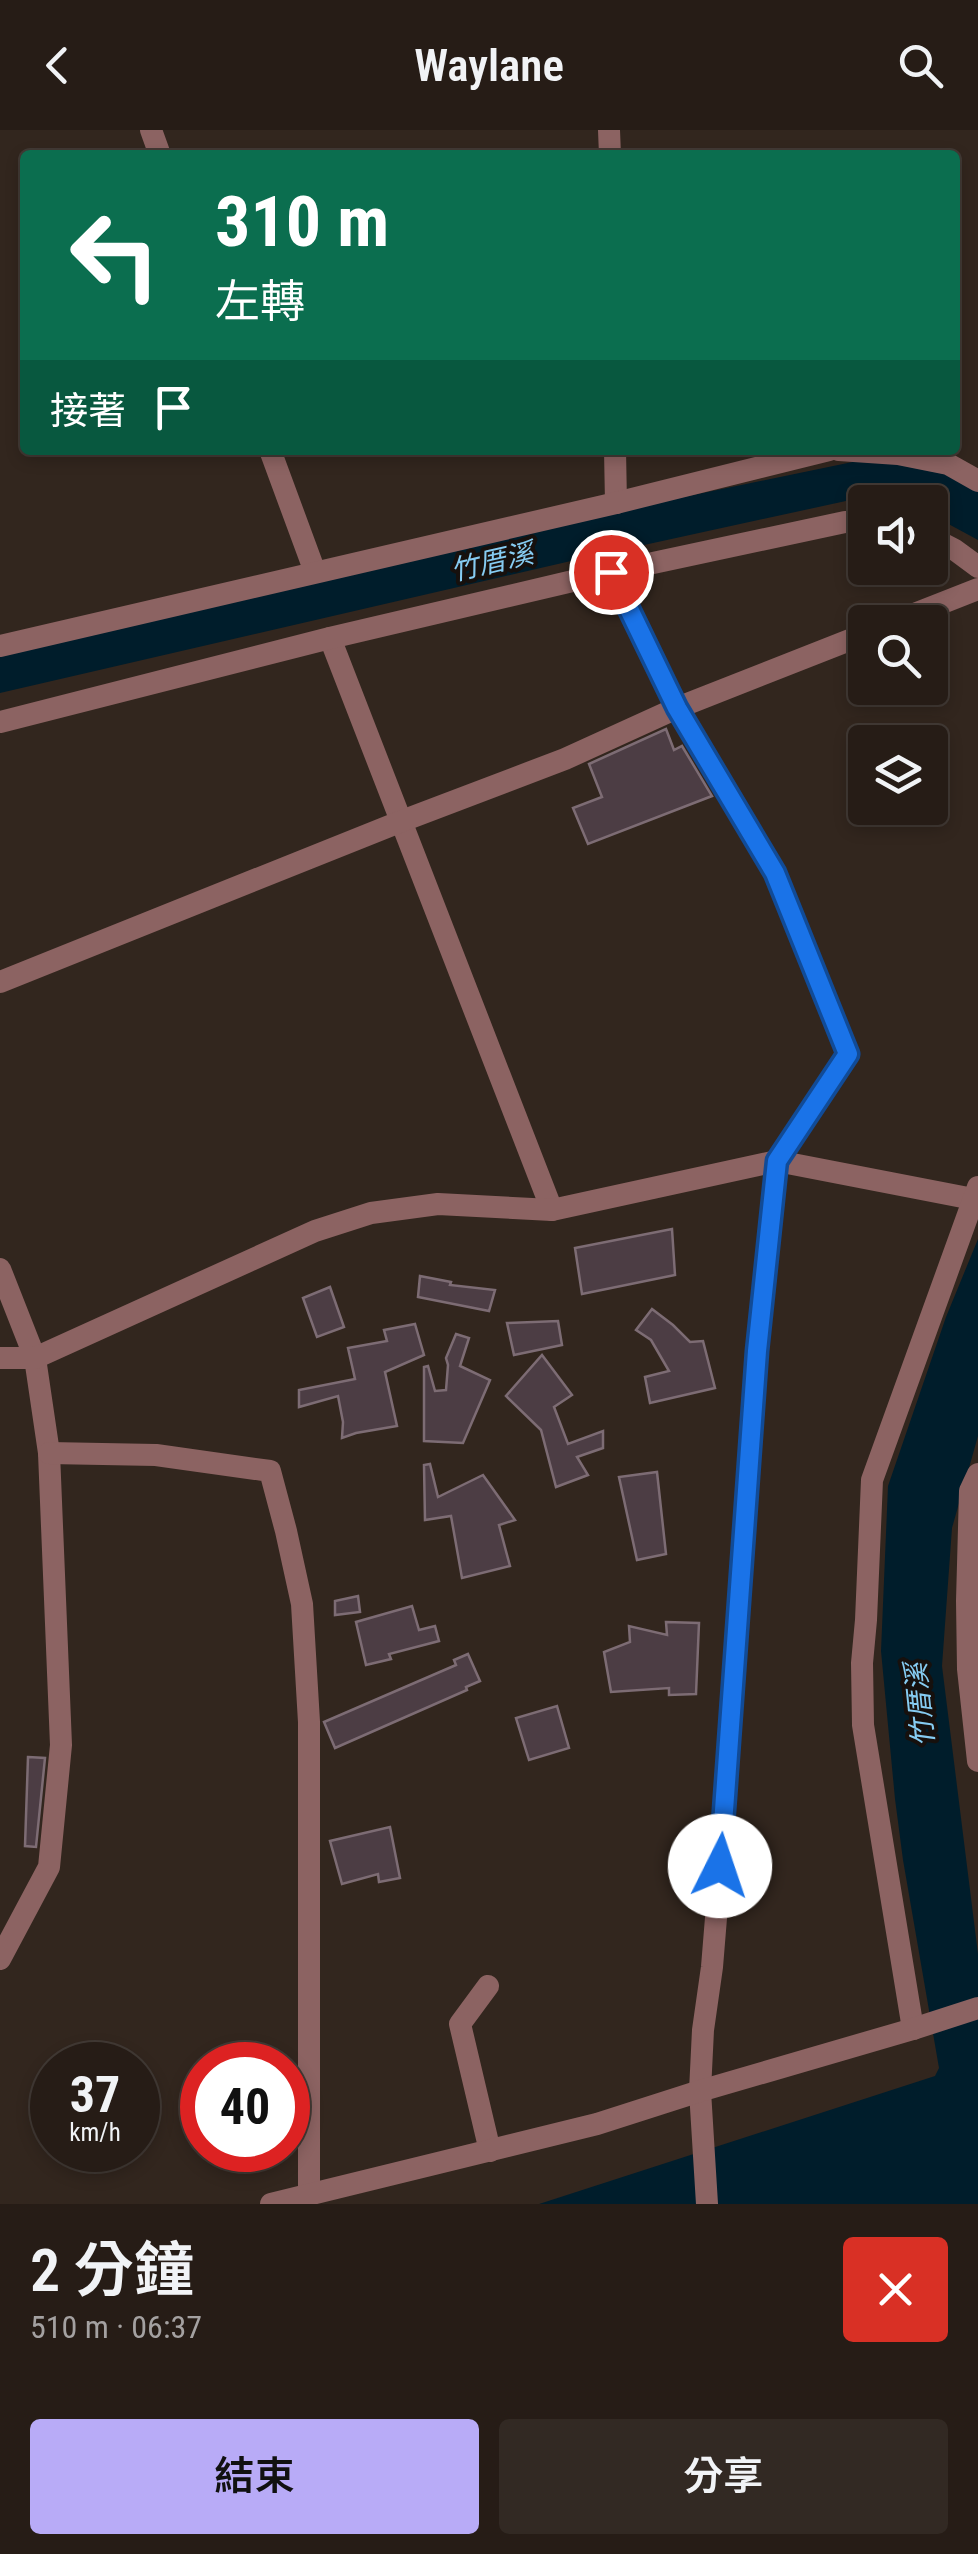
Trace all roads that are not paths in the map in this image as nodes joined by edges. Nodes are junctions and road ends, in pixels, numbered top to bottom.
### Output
1 (272, 455) edge
2 (615, 455) edge
3 (809, 455) edge
4 (903, 455) edge
5 (978, 482) edge
6 (616, 503) junction
7 (848, 522) edge
8 (948, 546) edge
9 (978, 568) edge
10 (315, 572) junction
11 (611, 572) junction
12 (978, 589) edge
13 (937, 605) edge
14 (330, 638) junction
15 (848, 641) edge
16 (0, 646) edge
17 (677, 708) junction
18 (0, 722) edge
19 (402, 821) junction
20 (0, 982) edge
21 (777, 1161) junction
22 (976, 1195) edge
23 (552, 1210) junction
24 (0, 1270) edge
25 (0, 1358) edge
26 (35, 1358) junction
27 (49, 1453) junction
28 (978, 1474) edge
29 (978, 1760) edge
30 (0, 1958) edge
31 (488, 1986) dead end
32 (978, 2008) edge
33 (913, 2029) junction
34 (700, 2091) junction
35 (490, 2151) junction
36 (309, 2196) junction
37 (271, 2204) edge
38 (707, 2204) edge

1 - 10 street
2 - 6 street
3 - 6 street
4 - 5 street
6 - 10 street
7 - 11 street
8 - 9 street
10 - 16 street
11 - 14 street
11 - 17 street
12 - 13 street
14 - 18 street
14 - 19 street
15 - 17 street
17 - 19 street
17 - 21 street
19 - 20 street
19 - 23 street
21 - 22 street
21 - 23 street
21 - 34 street
22 - 33 street
23 - 26 street
24 - 26 street
25 - 26 street
26 - 27 street
27 - 30 street
27 - 36 street
28 - 29 street
31 - 35 street
32 - 33 street
33 - 34 street
34 - 35 street
34 - 38 street
35 - 36 street
36 - 37 street

